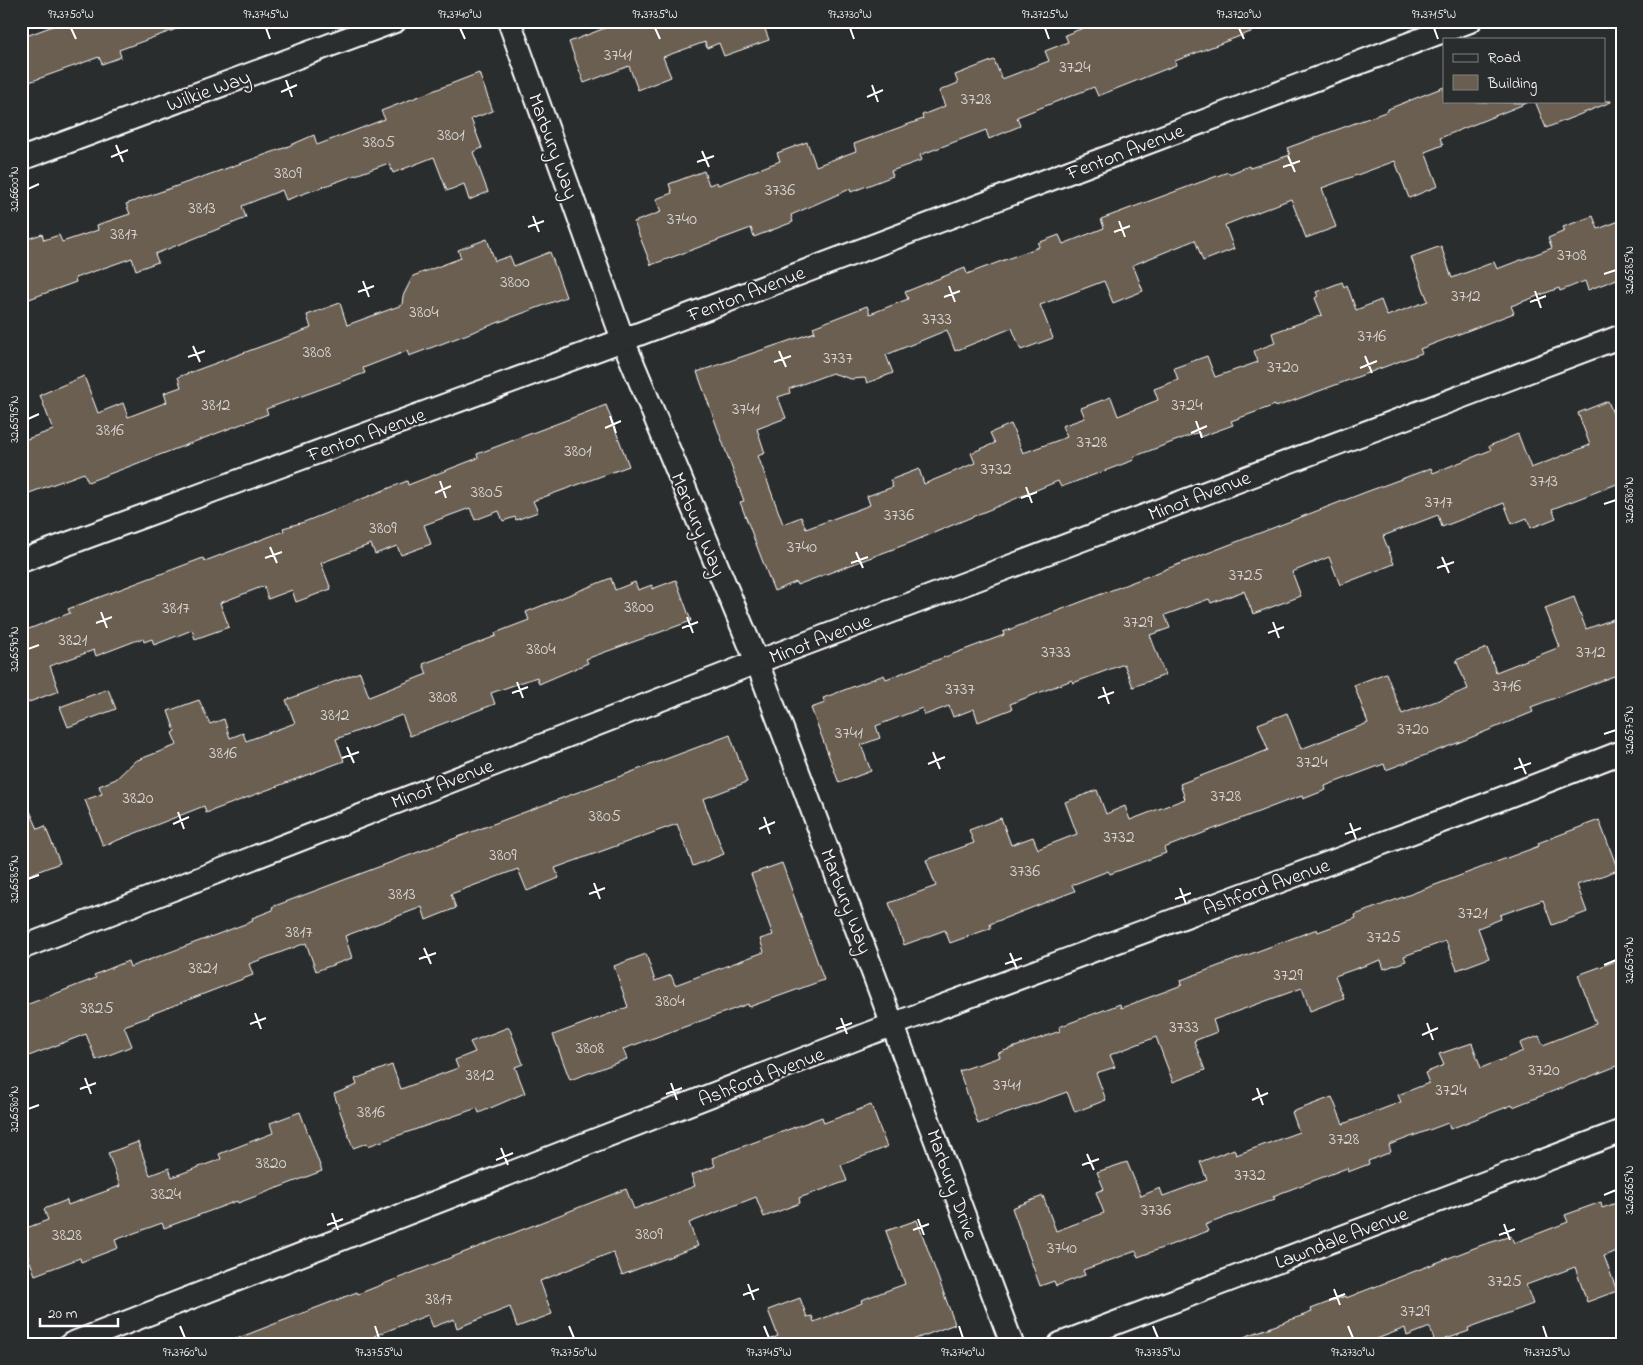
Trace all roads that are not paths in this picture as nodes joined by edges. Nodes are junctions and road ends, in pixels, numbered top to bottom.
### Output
1 (395, 21) edge
2 (509, 21) edge
3 (1470, 21) edge
4 (21, 159) edge
5 (1622, 336) edge
6 (623, 340) junction
7 (21, 561) edge
8 (756, 662) junction
9 (1622, 752) edge
10 (21, 948) edge
11 (894, 1024) junction
12 (1622, 1131) edge
13 (71, 1344) edge
14 (1012, 1344) edge
15 (1060, 1344) edge

1 - 4 street, Wilkie Way
2 - 6 street, Marbury Way
3 - 6 street, Fenton Avenue
5 - 8 street, Minot Avenue
6 - 7 street, Fenton Avenue
6 - 8 street, Marbury Way
8 - 10 street, Minot Avenue
8 - 11 street, Marbury Way
9 - 11 street, Ashford Avenue
11 - 13 street, Ashford Avenue
11 - 14 street, Marbury Drive
12 - 15 street, Lawndale Avenue

